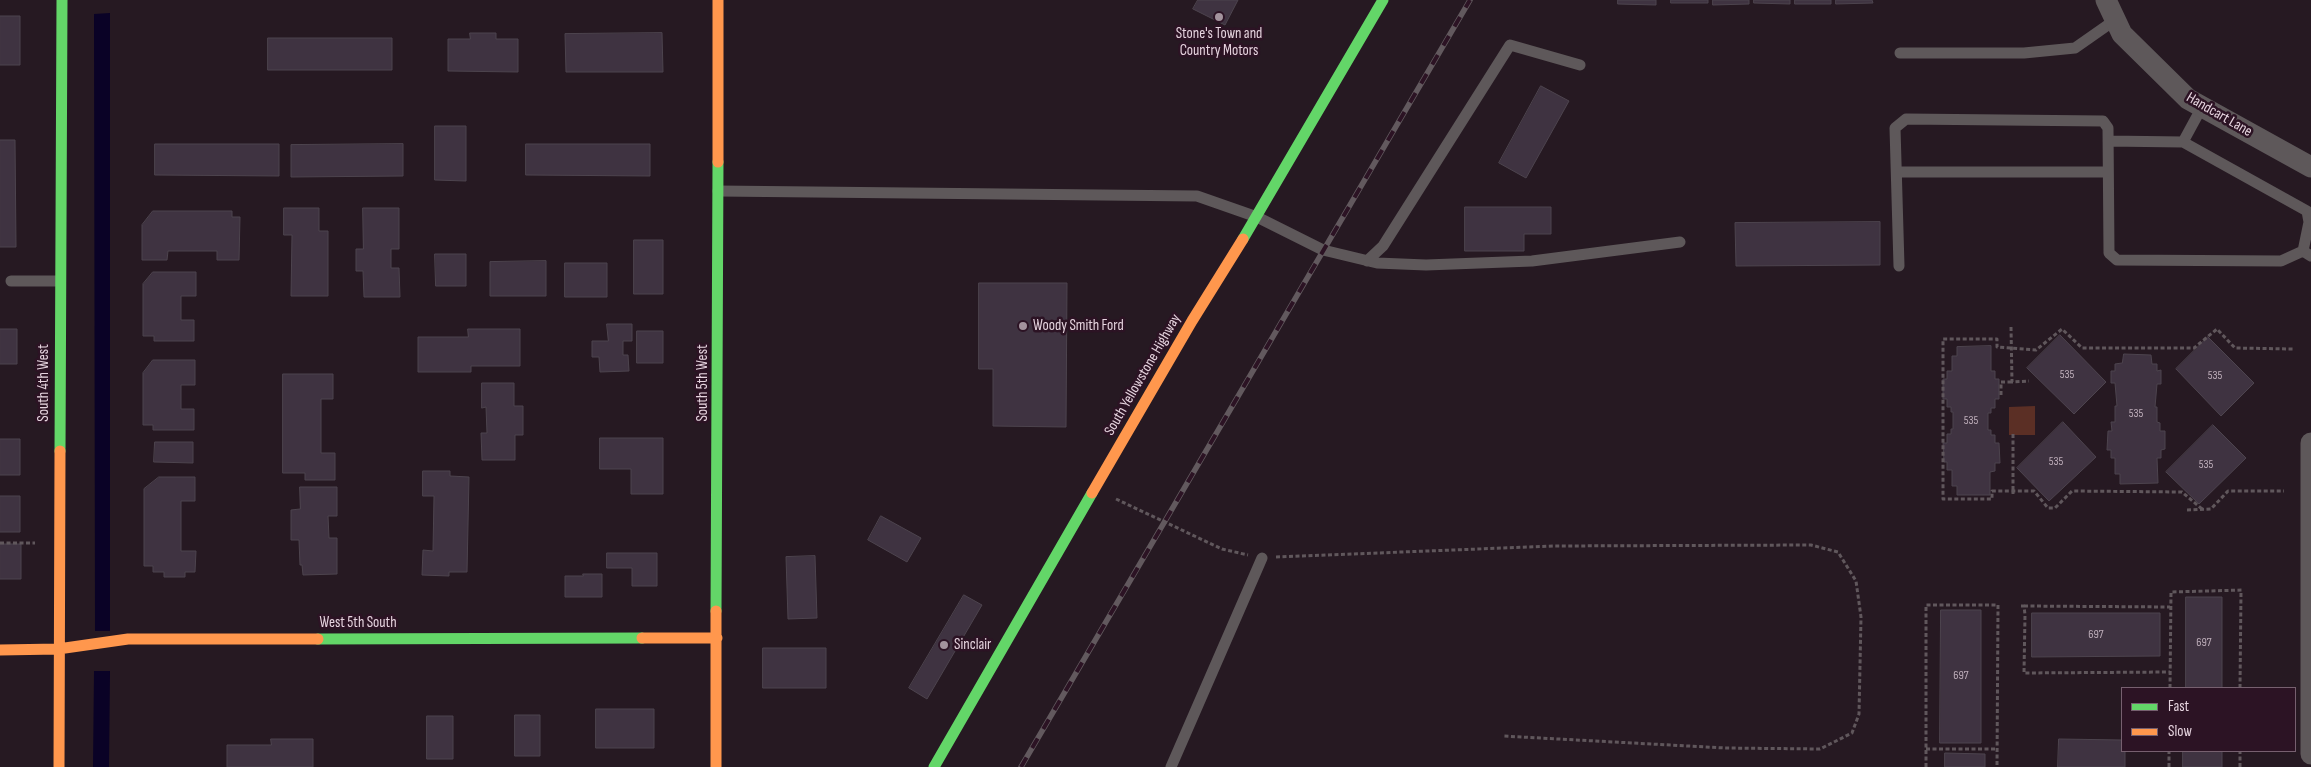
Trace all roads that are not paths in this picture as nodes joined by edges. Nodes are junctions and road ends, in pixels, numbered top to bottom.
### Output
1 (62, 0) edge
2 (718, 0) edge
3 (1383, 0) edge
4 (2106, 0) edge
5 (2116, 20) junction
6 (1900, 53) dead end
7 (1580, 66) dead end
8 (2202, 107) junction
9 (2108, 141) junction
10 (2183, 142) junction
11 (2311, 167) edge
12 (1897, 172) junction
13 (2108, 172) junction
14 (718, 191) junction
15 (1257, 217) junction
16 (1680, 242) dead end
17 (2307, 253) edge
18 (1367, 261) junction
19 (1899, 266) dead end
20 (12, 281) dead end
21 (60, 281) junction
22 (2311, 443) edge
23 (2311, 538) edge
24 (1262, 558) road end
25 (718, 638) junction
26 (58, 649) junction
27 (0, 650) edge
28 (2311, 754) edge
29 (59, 767) edge
30 (716, 767) edge
31 (934, 767) edge
32 (1171, 767) edge

1 - 21 street, South 4th West
2 - 14 street, South 5th West
3 - 15 street, South Yellowstone Highway
4 - 5 street, Handcart Lane
5 - 6 lane
5 - 8 street, Handcart Lane
7 - 18 lane
8 - 10 lane
8 - 11 street, Handcart Lane
9 - 10 lane
9 - 12 lane
9 - 13 lane
10 - 17 lane
12 - 13 lane
12 - 19 lane
13 - 17 lane
14 - 15 lane
14 - 25 street, South 5th West
15 - 18 lane
15 - 31 street, South Yellowstone Highway
16 - 18 lane
20 - 21 lane
21 - 26 street, South 4th West
22 - 23 street
23 - 28 street
24 - 32 lane
25 - 26 street, West 5th South
25 - 30 street, South 5th West
26 - 27 street, West 5th South
26 - 29 street, South 4th West

